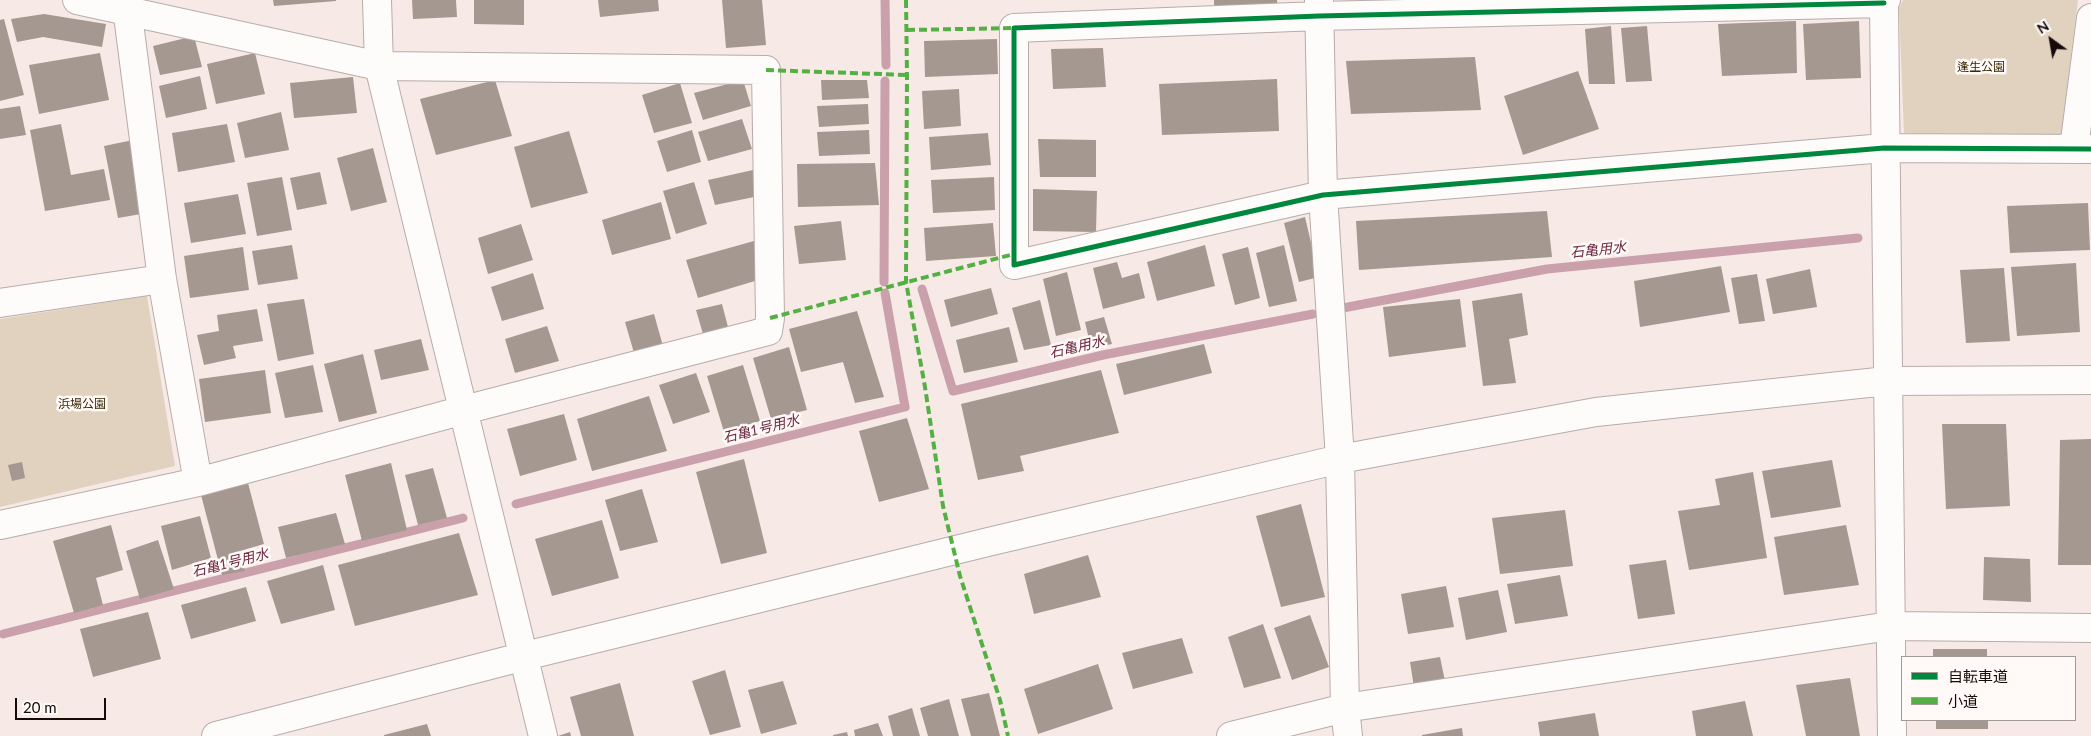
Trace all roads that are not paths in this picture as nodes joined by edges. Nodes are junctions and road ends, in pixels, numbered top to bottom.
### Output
1 (77, 0) edge
2 (377, 0) edge
3 (1885, 2) edge
4 (126, 6) edge
5 (1319, 8) edge
6 (2091, 18) edge
7 (379, 66) junction
8 (1884, 148) junction
9 (2083, 149) edge
10 (1323, 195) junction
11 (162, 280) junction
12 (0, 303) edge
13 (2091, 380) edge
14 (1887, 381) junction
15 (464, 410) junction
16 (1340, 459) junction
17 (198, 482) junction
18 (0, 525) edge
19 (1890, 626) junction
20 (2091, 628) edge
21 (525, 656) junction
22 (1344, 708) junction
23 (216, 736) edge
24 (543, 736) edge
25 (1231, 736) edge
26 (1348, 736) edge
27 (1892, 736) edge

1 - 4 street
2 - 7 street
3 - 5 street
3 - 8 street
4 - 7 street
4 - 11 street
5 - 10 street
5 - 10 street
6 - 9 street
7 - 15 street
7 - 15 street
8 - 9 street
8 - 10 street
8 - 14 street
10 - 16 street
11 - 12 street
11 - 17 street
13 - 14 street
14 - 16 street
14 - 19 street
15 - 17 street
15 - 21 street
16 - 21 street
16 - 22 street
17 - 18 street
19 - 20 street
19 - 22 street
19 - 27 street
21 - 23 street
21 - 24 street
22 - 25 street
22 - 26 street

